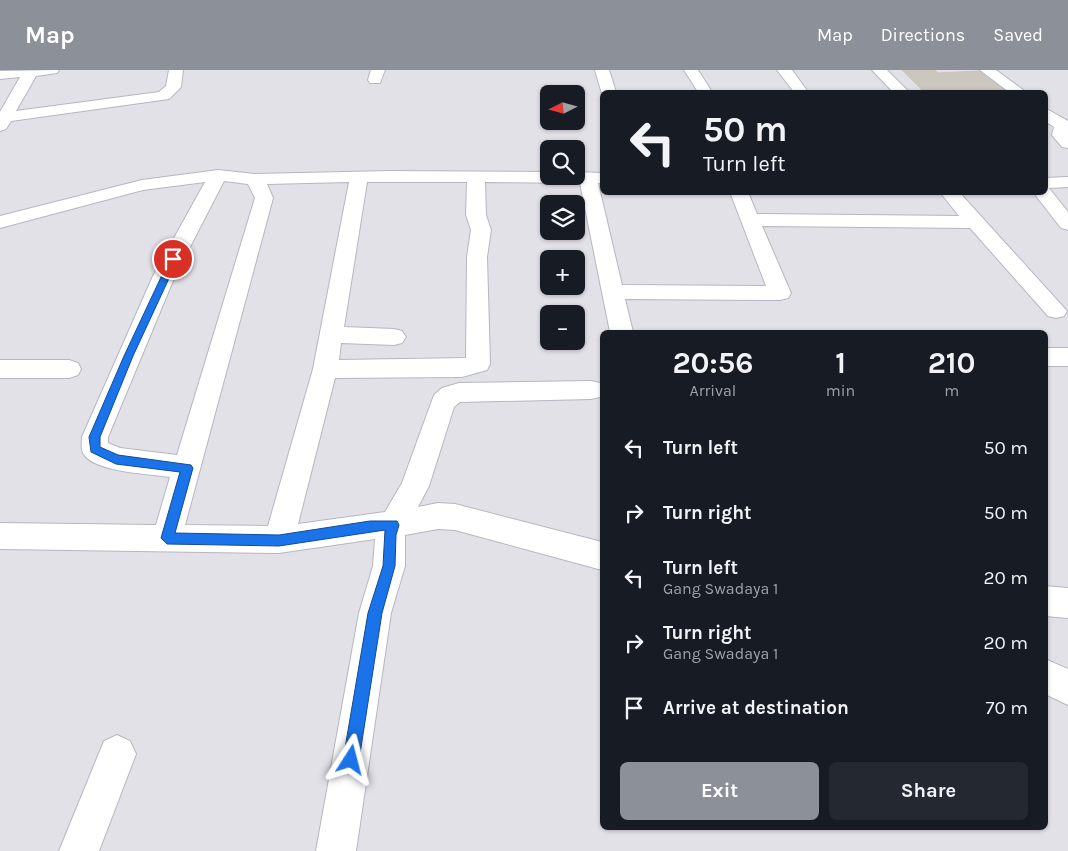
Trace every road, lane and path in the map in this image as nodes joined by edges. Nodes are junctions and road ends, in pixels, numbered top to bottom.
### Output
1 (52, 70) edge
2 (176, 70) edge
3 (602, 70) edge
4 (691, 70) edge
5 (784, 70) edge
6 (879, 70) edge
7 (987, 70) edge
8 (32, 71) edge
9 (0, 75) edge
10 (608, 90) edge
11 (704, 90) edge
12 (799, 90) edge
13 (899, 90) edge
14 (1015, 90) edge
15 (1048, 116) edge
16 (1, 120) edge
17 (1061, 133) edge
18 (218, 175) junction
19 (476, 177) junction
20 (359, 178) junction
21 (595, 178) edge
22 (255, 179) junction
23 (1068, 182) edge
24 (1048, 183) edge
25 (740, 195) edge
26 (952, 195) edge
27 (1044, 195) edge
28 (750, 220) junction
29 (0, 222) edge
30 (975, 222) junction
31 (1068, 224) edge
32 (612, 292) junction
33 (1056, 311) dead end
34 (620, 330) edge
35 (331, 335) junction
36 (394, 337) dead end
37 (1048, 357) edge
38 (1068, 357) edge
39 (0, 369) edge
40 (69, 369) dead end
41 (325, 369) junction
42 (591, 390) dead end
43 (187, 468) junction
44 (0, 536) edge
45 (167, 538) junction
46 (279, 540) junction
47 (391, 542) junction
48 (600, 555) edge
49 (1048, 601) edge
50 (1068, 603) edge
51 (1048, 677) edge
52 (1068, 687) edge
53 (117, 754) dead end
54 (79, 851) edge
55 (336, 851) edge

1 - 8 street
2 - 16 street
3 - 10 street
4 - 11 street
5 - 12 street
6 - 13 street
7 - 14 street
8 - 9 street
8 - 16 street
15 - 17 street
18 - 22 street
18 - 29 street
18 - 43 street
19 - 20 street
19 - 21 street
19 - 41 street
20 - 22 street
20 - 35 street
21 - 32 street
22 - 43 street
23 - 24 street
25 - 28 street
26 - 30 street
27 - 31 street
28 - 30 street
28 - 32 street
30 - 33 street
32 - 34 street
35 - 36 street
35 - 41 street
37 - 38 street
39 - 40 street
41 - 46 street
42 - 47 street
43 - 45 street
44 - 45 street
45 - 46 street
46 - 47 street
47 - 48 street
47 - 55 street
49 - 50 street
51 - 52 street
53 - 54 street

